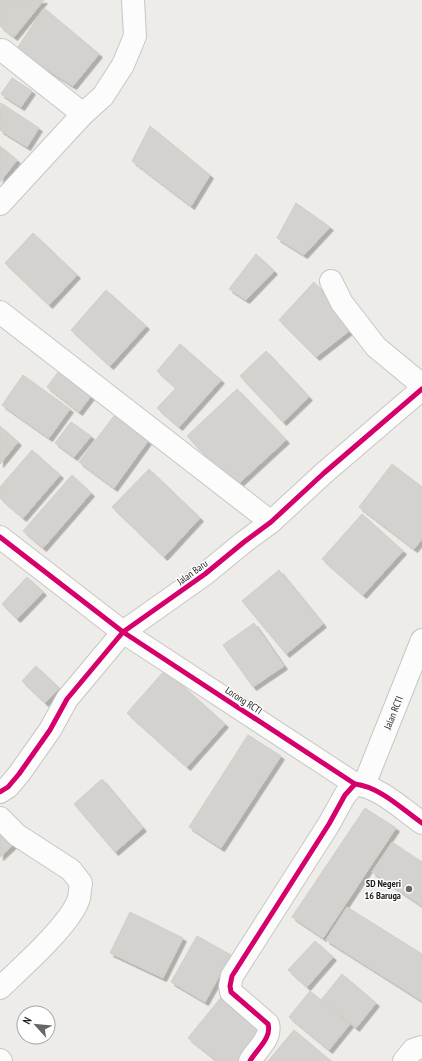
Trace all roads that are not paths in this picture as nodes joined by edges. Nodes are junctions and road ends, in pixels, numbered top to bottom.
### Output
1 (132, 0) edge
2 (2, 50) dead end
3 (83, 114) junction
4 (0, 204) edge
5 (331, 281) dead end
6 (0, 312) edge
7 (422, 385) edge
8 (422, 389) edge
9 (271, 522) junction
10 (0, 537) edge
11 (123, 632) junction
12 (422, 640) edge
13 (360, 784) junction
14 (0, 792) edge
15 (0, 818) edge
16 (422, 823) edge
17 (0, 988) edge
18 (422, 1047) edge
19 (250, 1061) edge
20 (404, 1061) edge

1 - 3 street
2 - 3 street
3 - 4 street
5 - 7 street
6 - 9 street
8 - 9 street, Jalan Baru
9 - 11 street, Jalan Baru
10 - 11 street, Lorong RCTI
11 - 13 street, Lorong RCTI
11 - 14 street, Jalan Baru
12 - 13 street, Jalan RCTI
13 - 16 street, Lorong RCTI
13 - 19 street, Jalan RCTI
15 - 17 street
18 - 20 street

